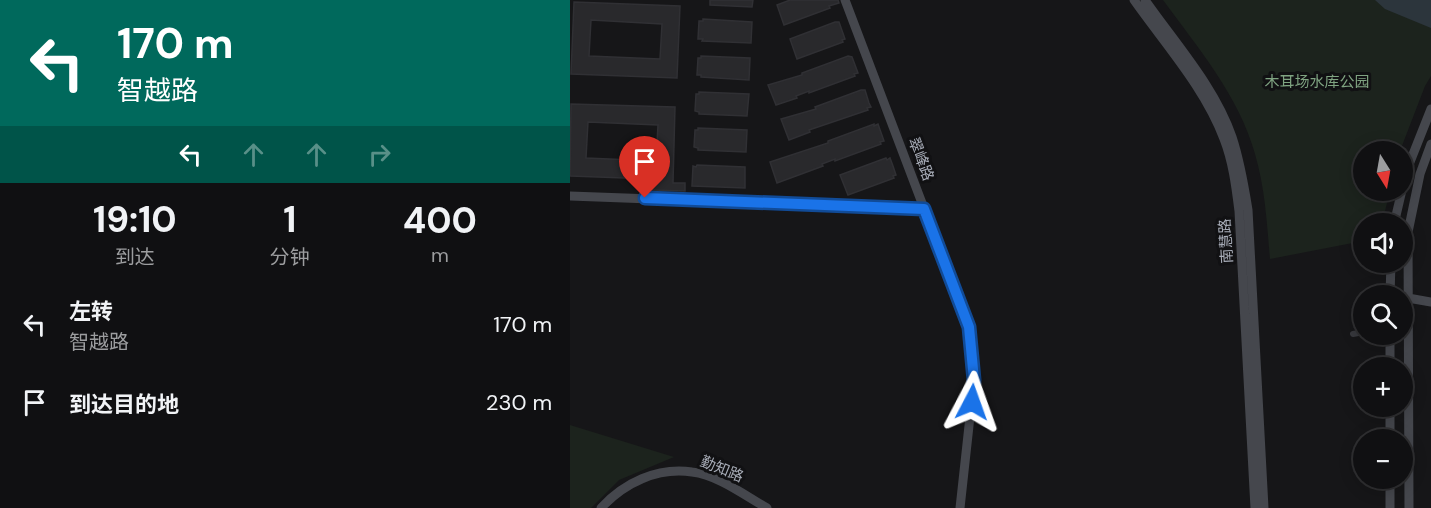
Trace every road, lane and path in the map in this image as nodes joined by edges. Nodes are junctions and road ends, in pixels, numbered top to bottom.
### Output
1 (845, 0) edge
2 (1134, 0) edge
3 (1144, 0) edge
4 (1431, 109) edge
5 (1431, 144) edge
6 (1413, 154) edge
7 (570, 196) edge
8 (924, 209) junction
9 (1408, 285) edge
10 (1413, 299) edge
11 (1431, 302) edge
12 (1408, 345) edge
13 (1390, 489) edge
14 (601, 508) edge
15 (767, 508) edge
16 (960, 508) edge
17 (1255, 508) edge
18 (1264, 508) edge
19 (1390, 508) edge
20 (1409, 508) edge

1 - 8 main road, 翠峰路
2 - 17 main road, 南慧路
3 - 18 main road, 南慧路
4 - 6 main road
5 - 9 main road
7 - 8 main road
8 - 16 main road, 翠峰路
10 - 11 main road
12 - 20 main road
13 - 19 main road
14 - 15 main road, 勤知路

